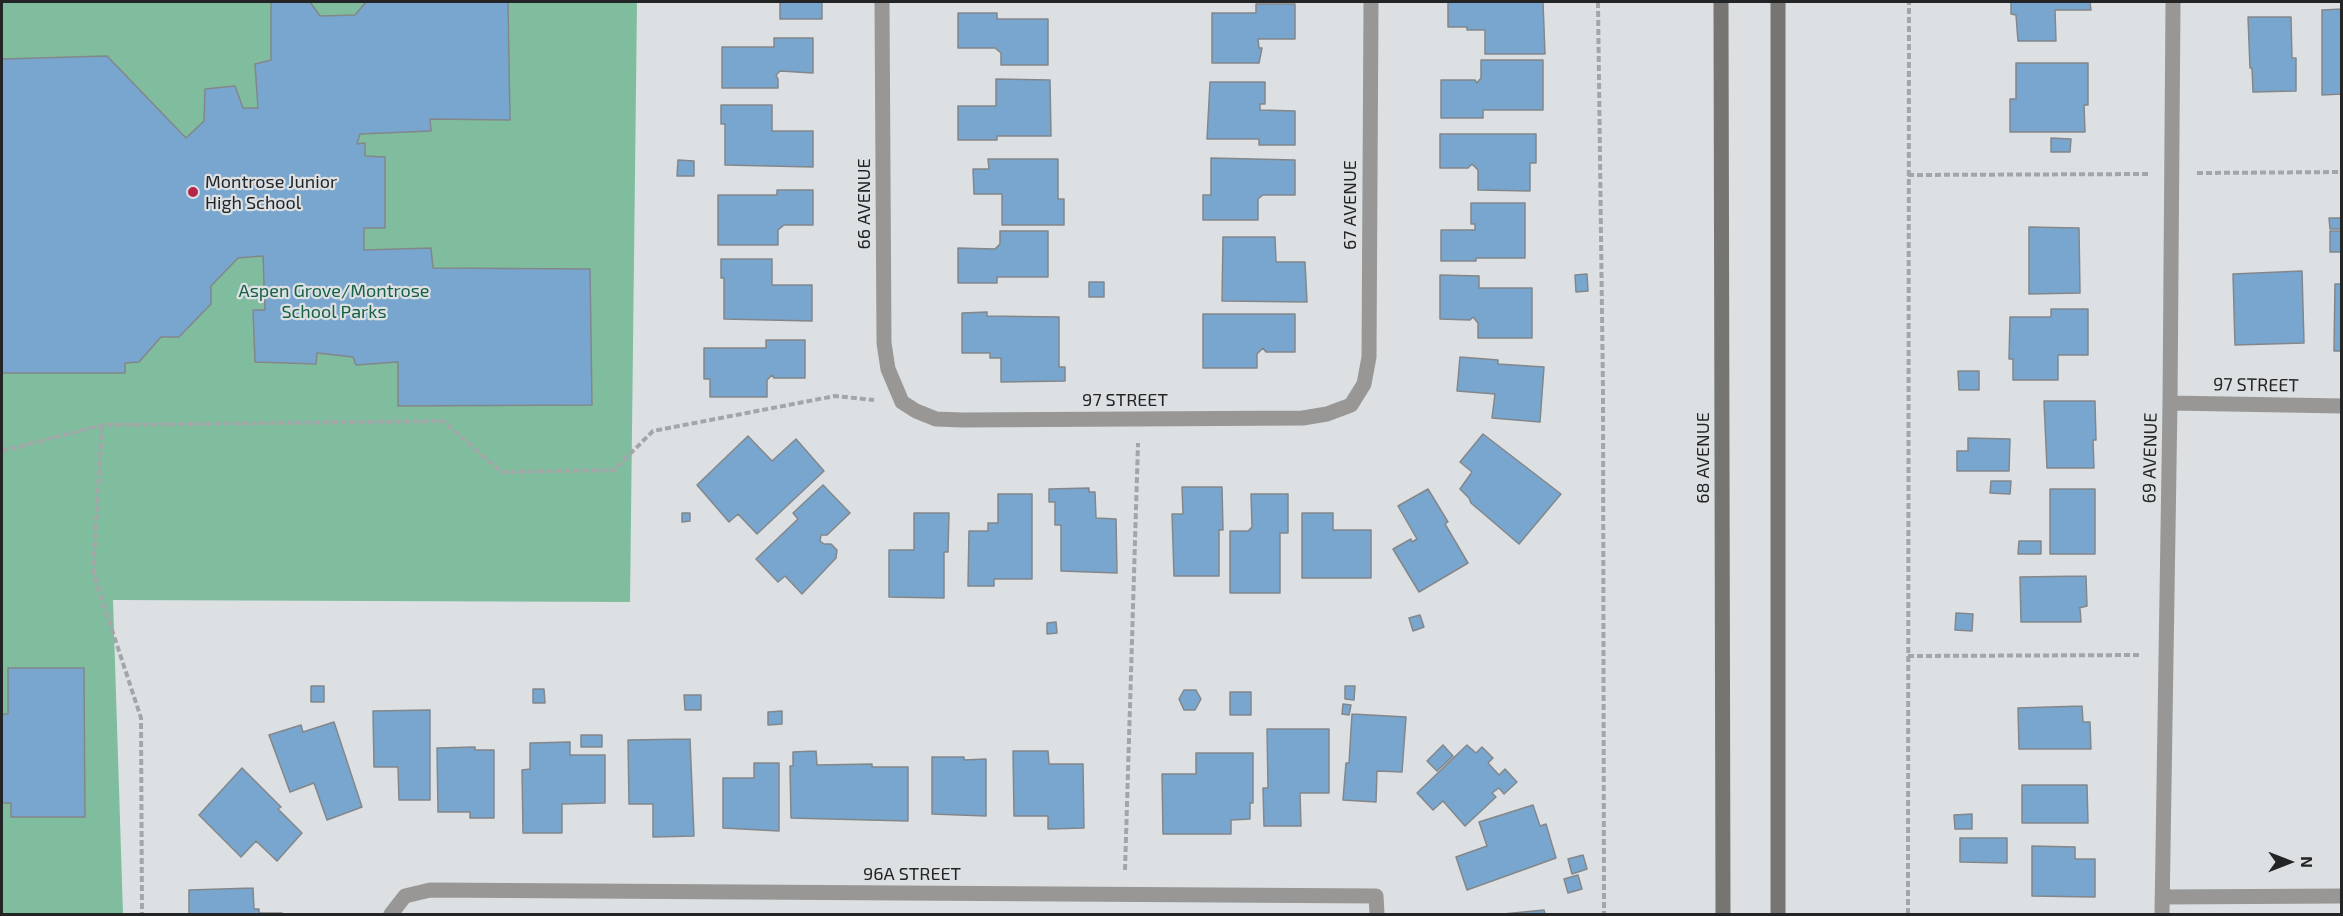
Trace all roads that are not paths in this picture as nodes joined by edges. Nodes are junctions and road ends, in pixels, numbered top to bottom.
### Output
1 (882, 2) edge
2 (1371, 2) edge
3 (1721, 2) edge
4 (1778, 2) edge
5 (2173, 2) edge
6 (902, 402) joint
7 (2170, 403) junction
8 (1351, 405) joint
9 (2342, 406) edge
10 (2342, 896) edge
11 (2162, 897) junction
12 (1377, 914) edge
13 (391, 915) edge
14 (1723, 915) edge
15 (1778, 915) edge
16 (2162, 915) edge

1 - 6 street, 66 AVENUE
2 - 8 street, 67 AVENUE
3 - 14 main road, 68 AVENUE
4 - 15 main road
5 - 7 street, 69 AVENUE
6 - 8 street, 97 STREET
7 - 9 street, 97 STREET
7 - 11 street, 69 AVENUE
10 - 11 street
11 - 16 street, 69 AVENUE
12 - 13 street, 96A STREET

